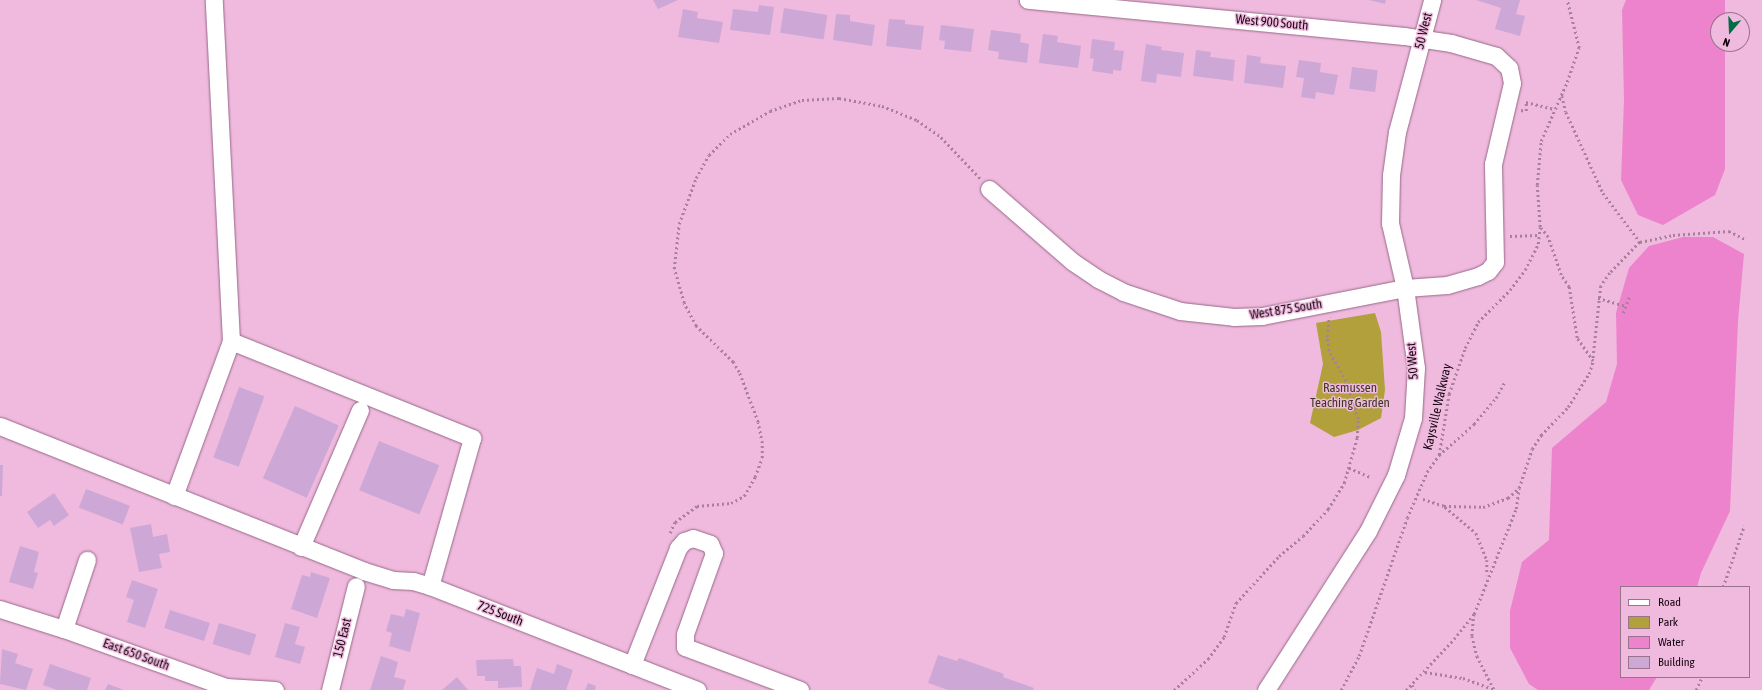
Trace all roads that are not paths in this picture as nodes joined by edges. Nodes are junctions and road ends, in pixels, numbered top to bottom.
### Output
1 (214, 0) edge
2 (1028, 0) edge
3 (1432, 0) edge
4 (1423, 38) junction
5 (989, 189) road end
6 (1493, 237) joint
7 (1405, 288) junction
8 (231, 341) junction
9 (360, 410) dead end
10 (0, 426) edge
11 (174, 496) junction
12 (301, 547) junction
13 (87, 560) dead end
14 (356, 586) dead end
15 (430, 586) junction
16 (0, 609) edge
17 (64, 629) junction
18 (632, 665) junction
19 (275, 690) edge
20 (330, 690) edge
21 (698, 690) edge
22 (800, 690) edge
23 (1266, 690) edge

1 - 8 street
2 - 4 street, West 900 South
3 - 4 street, 50 West
4 - 6 street, West 900 South
4 - 7 street, 50 West
5 - 7 street, West 875 South
6 - 7 street, West 875 South
7 - 23 street, 50 West
8 - 11 street
8 - 15 street
9 - 12 street
10 - 11 street, 725 South
11 - 12 street, 725 South
12 - 15 street, 725 South
13 - 17 street
14 - 20 street, 150 East
15 - 18 street, 725 South
16 - 17 street, East 650 South
17 - 19 street, East 650 South
18 - 21 street, 725 South
18 - 22 street

